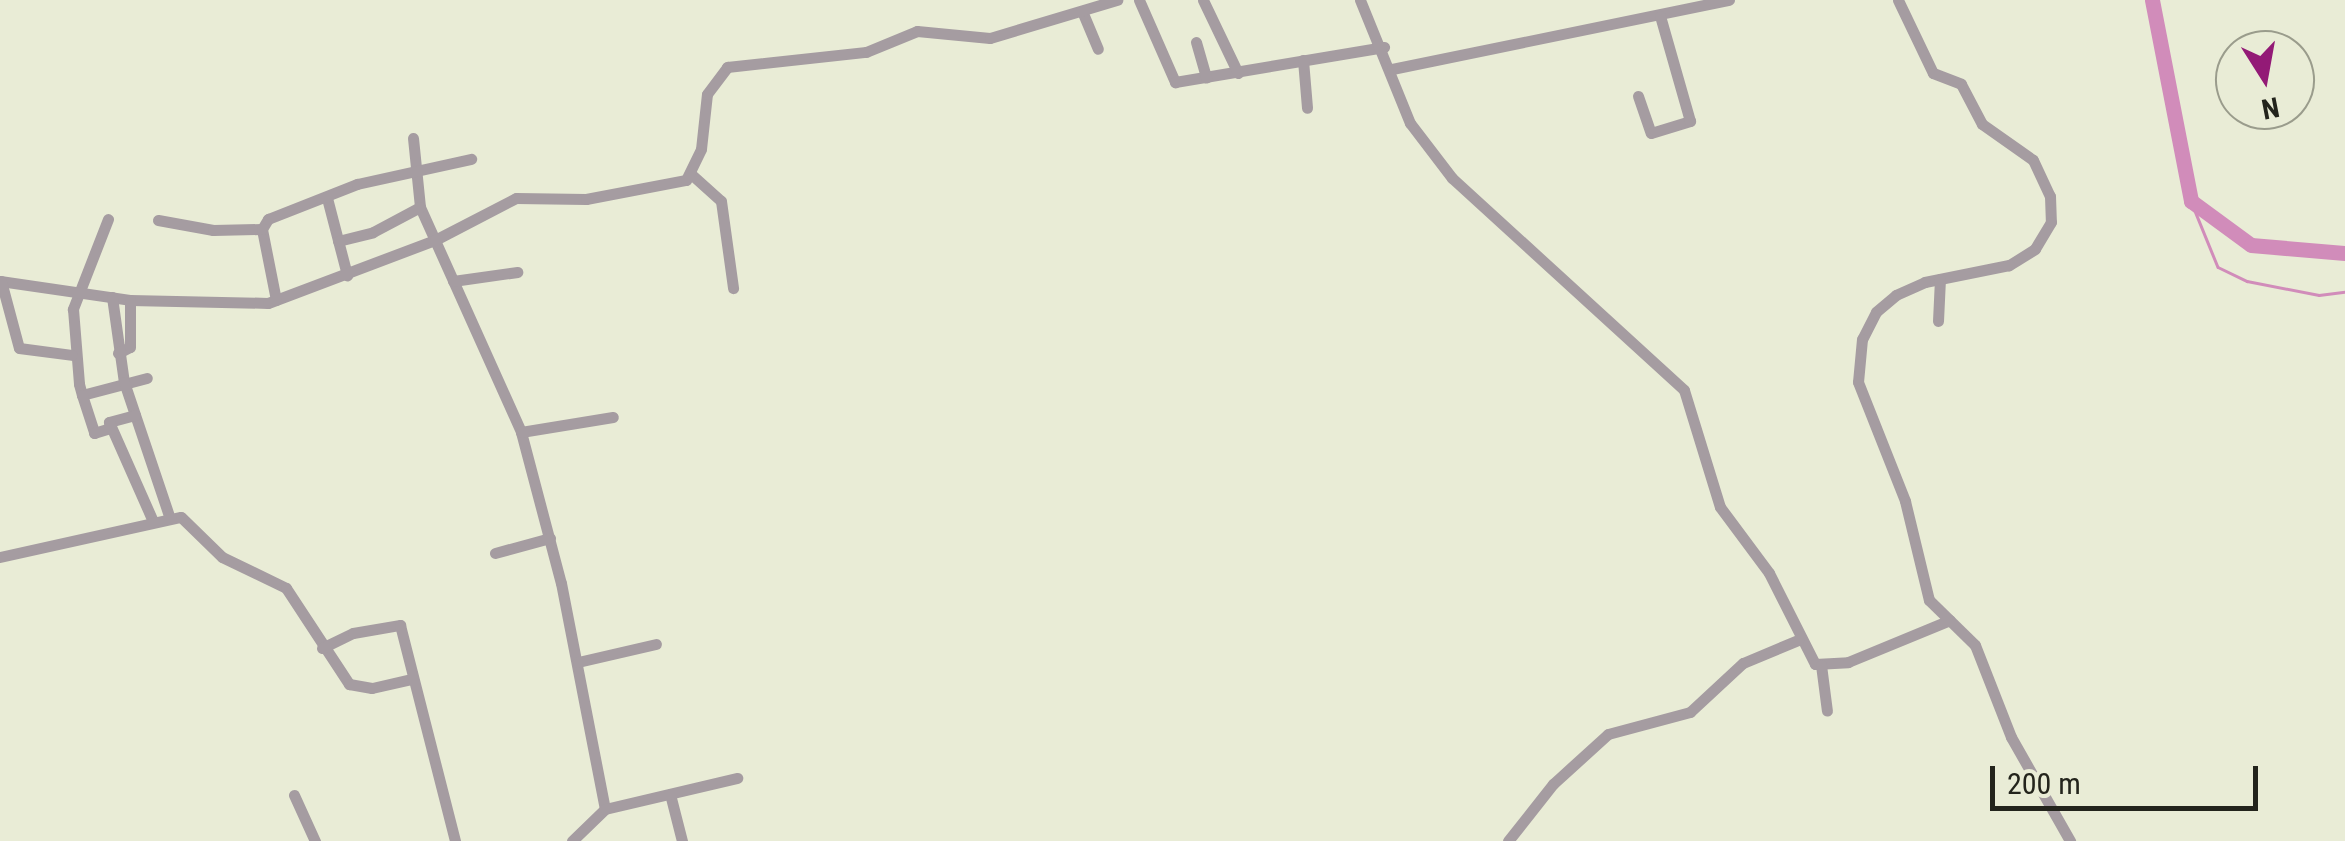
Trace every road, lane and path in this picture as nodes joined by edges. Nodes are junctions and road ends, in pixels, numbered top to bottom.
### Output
1 (1117, 0) edge
2 (1139, 0) edge
3 (1204, 0) edge
4 (1360, 0) edge
5 (1729, 0) edge
6 (1898, 0) edge
7 (1082, 11) junction
8 (1660, 16) junction
9 (1196, 42) dead end
10 (1384, 47) junction
11 (1098, 49) dead end
12 (1303, 60) junction
13 (1392, 69) junction
14 (1238, 73) junction
15 (1206, 78) junction
16 (1638, 96) dead end
17 (1307, 108) dead end
18 (413, 138) dead end
19 (471, 159) dead end
20 (417, 172) junction
21 (690, 174) junction
22 (327, 198) junction
23 (420, 207) junction
24 (108, 218) dead end
25 (158, 220) dead end
26 (262, 229) junction
27 (435, 240) junction
28 (338, 241) junction
29 (517, 272) dead end
30 (347, 275) junction
31 (1940, 279) junction
32 (0, 281) edge
33 (454, 281) junction
34 (734, 288) dead end
35 (82, 293) junction
36 (112, 297) junction
37 (130, 300) junction
38 (276, 300) junction
39 (1938, 321) dead end
40 (118, 353) junction
41 (72, 355) junction
42 (146, 378) dead end
43 (124, 382) junction
44 (82, 396) junction
45 (135, 415) junction
46 (613, 418) dead end
47 (110, 428) junction
48 (522, 432) junction
49 (170, 516) junction
50 (152, 519) junction
51 (550, 538) junction
52 (494, 553) dead end
53 (0, 556) edge
54 (1950, 620) junction
55 (1798, 640) junction
56 (656, 644) dead end
57 (322, 648) junction
58 (578, 662) junction
59 (1821, 665) junction
60 (412, 679) junction
61 (1827, 711) dead end
62 (737, 778) dead end
63 (670, 794) junction
64 (294, 795) dead end
65 (605, 809) junction
66 (315, 841) edge
67 (454, 841) edge
68 (572, 841) edge
69 (682, 841) edge
70 (1508, 841) edge
71 (2070, 841) edge

1 - 7 street
2 - 15 street
3 - 14 street
4 - 10 street
5 - 8 street
6 - 31 street
7 - 11 street
7 - 21 street
8 - 13 street
8 - 16 street
9 - 15 street
10 - 12 street
10 - 13 street
12 - 14 street
12 - 17 street
13 - 55 street
14 - 15 street
18 - 20 street
19 - 20 street
20 - 22 street
20 - 23 street
21 - 27 street
21 - 34 street
22 - 26 street
22 - 28 street
23 - 27 street
23 - 28 street
24 - 35 street
25 - 26 street
26 - 38 street
27 - 30 street
27 - 33 street
28 - 30 street
29 - 33 street
30 - 38 street
31 - 39 street
31 - 54 street
32 - 35 street
32 - 41 street
33 - 48 street
35 - 36 street
35 - 41 street
36 - 37 street
36 - 40 street
37 - 38 street
37 - 40 street
40 - 43 street
41 - 44 street
42 - 43 street
43 - 44 street
43 - 45 street
44 - 47 street
45 - 47 street
45 - 49 street
46 - 48 street
47 - 50 street
48 - 51 street
49 - 50 street
49 - 57 street
50 - 53 street
51 - 52 street
51 - 58 street
54 - 59 street
54 - 71 street
55 - 59 street
55 - 70 street
56 - 58 street
57 - 60 street
57 - 60 street
58 - 65 street
59 - 61 street
60 - 67 street
62 - 63 street
63 - 65 street
63 - 69 street
64 - 66 street
65 - 68 street

